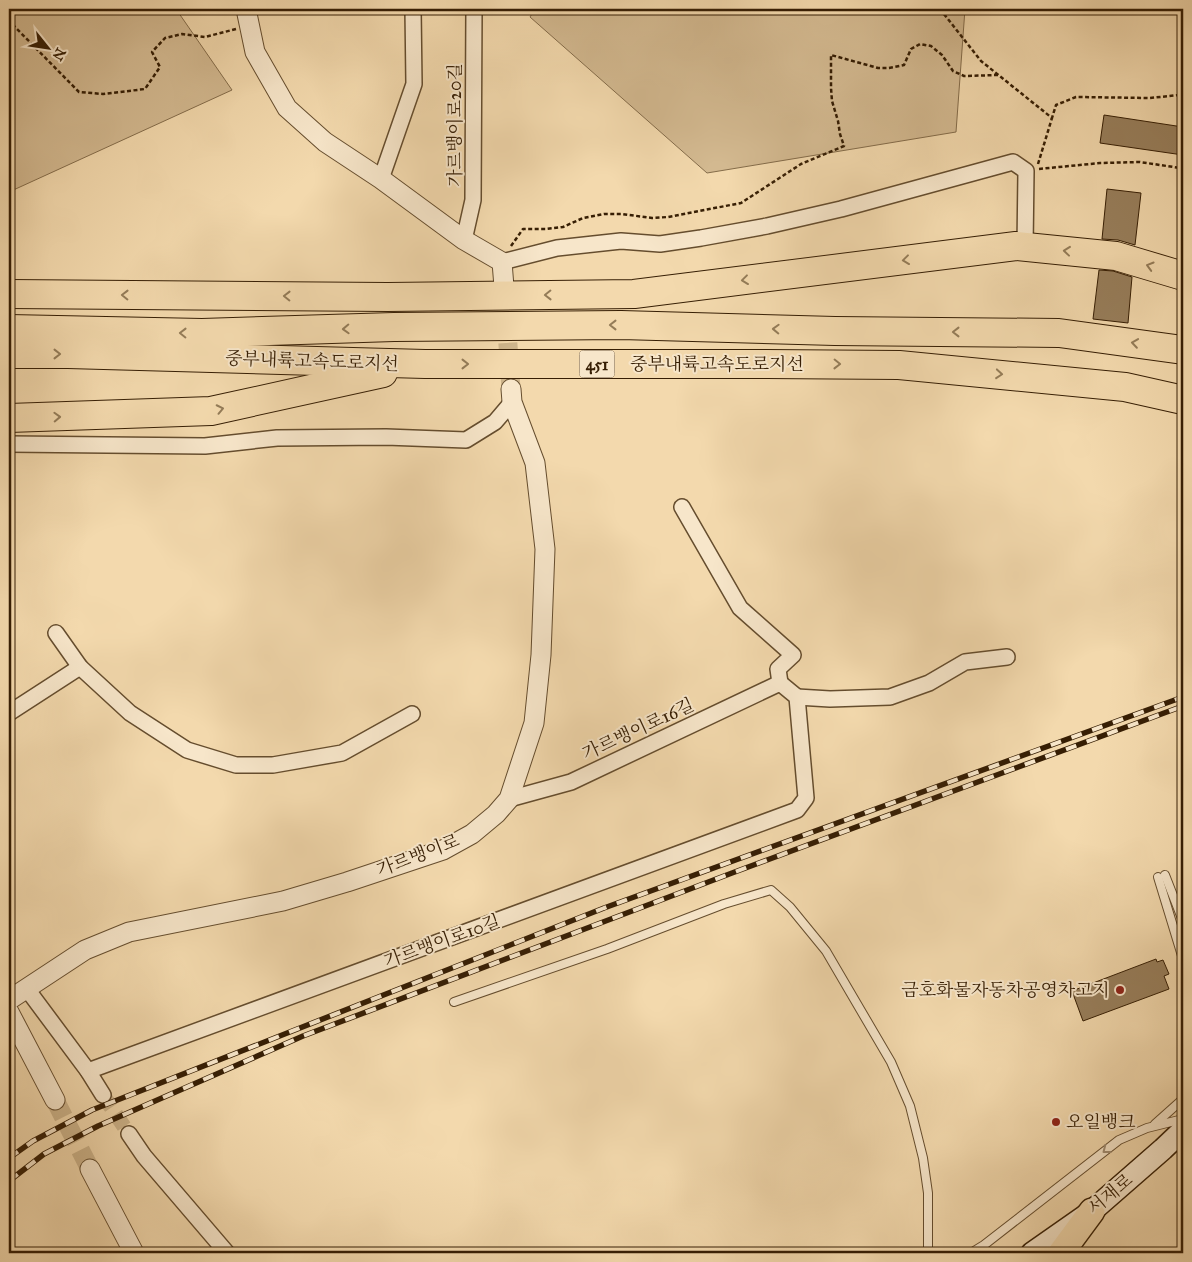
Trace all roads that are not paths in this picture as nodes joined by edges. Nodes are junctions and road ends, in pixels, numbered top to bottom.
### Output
1 (246, 9) edge
2 (413, 9) edge
3 (474, 9) edge
4 (380, 179) junction
5 (464, 240) junction
6 (1025, 247) junction
7 (505, 256) junction
8 (1183, 276) edge
9 (504, 287) tunnel mouth
10 (9, 294) edge
11 (9, 329) edge
12 (1183, 350) edge
13 (9, 354) edge
14 (425, 364) junction
15 (512, 395) joint
16 (1183, 400) edge
17 (9, 418) edge
18 (9, 444) edge
19 (682, 507) dead end
20 (56, 633) dead end
21 (1007, 657) dead end
22 (80, 667) junction
23 (780, 683) junction
24 (797, 697) junction
25 (9, 713) edge
26 (412, 714) dead end
27 (509, 799) junction
28 (1183, 921) edge
29 (1183, 959) edge
30 (27, 989) junction
31 (9, 1000) edge
32 (454, 1002) dead end
33 (9, 1012) edge
34 (88, 1071) junction
35 (103, 1095) tunnel mouth
36 (1183, 1098) edge
37 (54, 1100) tunnel mouth
38 (1183, 1119) edge
39 (1154, 1126) junction
40 (1183, 1130) edge
41 (129, 1134) tunnel mouth
42 (90, 1169) tunnel mouth
43 (1092, 1211) junction
44 (134, 1253) edge
45 (227, 1253) edge
46 (928, 1253) edge
47 (971, 1253) edge
48 (1032, 1253) edge
49 (1062, 1253) edge

1 - 4 street
2 - 4 street
3 - 5 street, 가르뱅이로20길
4 - 5 street
5 - 7 street
6 - 7 street
8 -> 6 highway
6 -> 10 highway
7 - 9 street
12 -> 11 highway, 중부내륙고속도로지선 / 451
13 -> 14 highway, 중부내륙고속도로지선 / 451
14 -> 16 highway, 중부내륙고속도로지선 / 451
17 -> 14 highway
15 - 18 street
15 - 27 street, 가르뱅이로
19 - 23 street
20 - 22 street
21 - 24 street
22 - 25 street
22 - 26 street
23 - 24 street
23 - 27 street, 가르뱅이로16길
24 - 34 street, 가르뱅이로10길
27 - 30 street, 가르뱅이로
28 - 29 lane
30 - 31 street, 가르뱅이로
30 - 34 street
32 - 46 lane
33 - 37 street
34 - 35 street
36 - 39 lane
38 - 39 lane
39 -> 47 lane
40 - 43 main road, 서재로
41 - 45 street
42 - 44 street
43 - 48 main road, 서재로
43 - 49 highway

